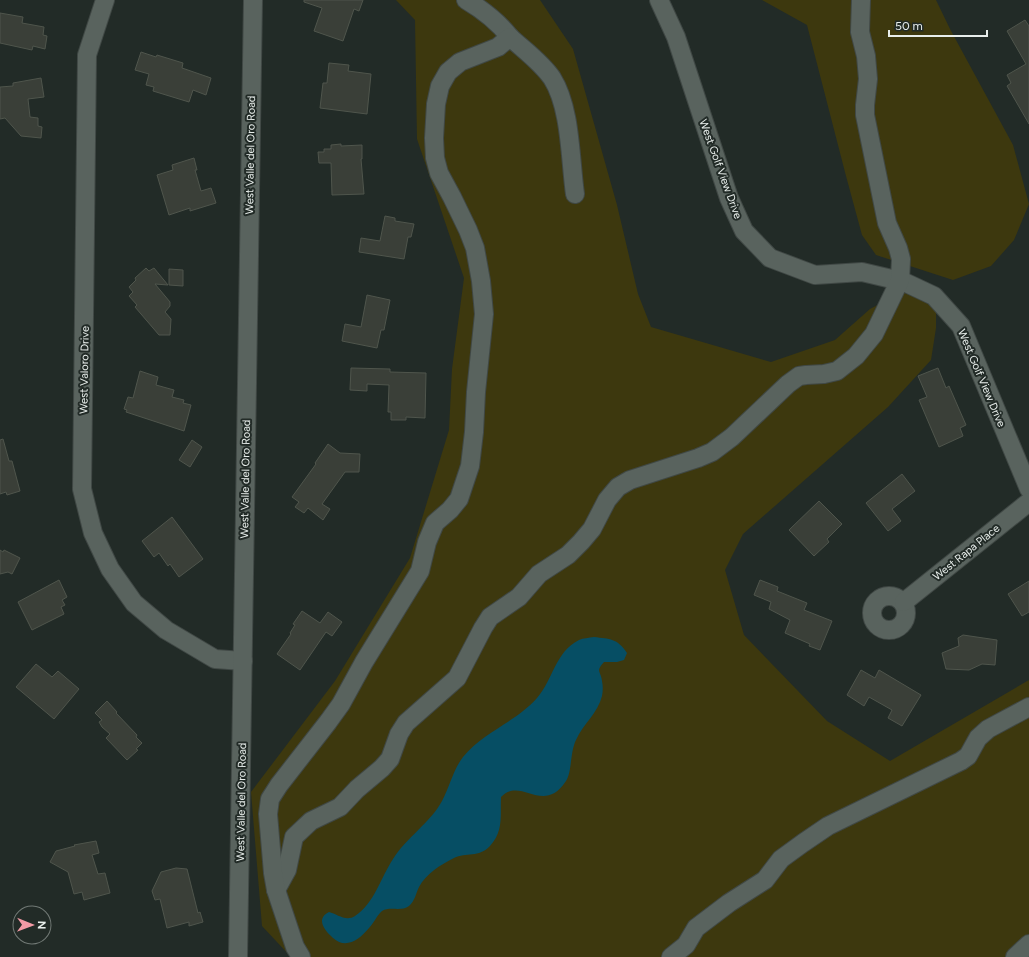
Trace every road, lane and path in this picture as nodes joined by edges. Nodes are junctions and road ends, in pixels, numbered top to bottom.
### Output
1 (104, 0) edge
2 (252, 0) edge
3 (466, 0) edge
4 (659, 0) edge
5 (861, 0) edge
6 (510, 37) junction
7 (575, 194) dead end
8 (900, 280) junction
9 (1029, 489) edge
10 (1029, 502) edge
11 (904, 602) dead end
12 (243, 661) junction
13 (1029, 707) edge
14 (276, 890) junction
15 (1029, 944) edge
16 (238, 957) edge
17 (301, 957) edge
18 (670, 957) edge
19 (1015, 957) edge

1 - 12 street, West Valoro Drive
2 - 12 street, West Valle del Oro Road
3 - 6 street
4 - 8 street, West Golf View Drive
5 - 8 street
6 - 7 street
6 - 14 street
8 - 9 street, West Golf View Drive
8 - 14 street
10 - 11 street, West Rapa Place
12 - 16 street, West Valle del Oro Road
13 - 18 street
14 - 17 street
15 - 19 street

